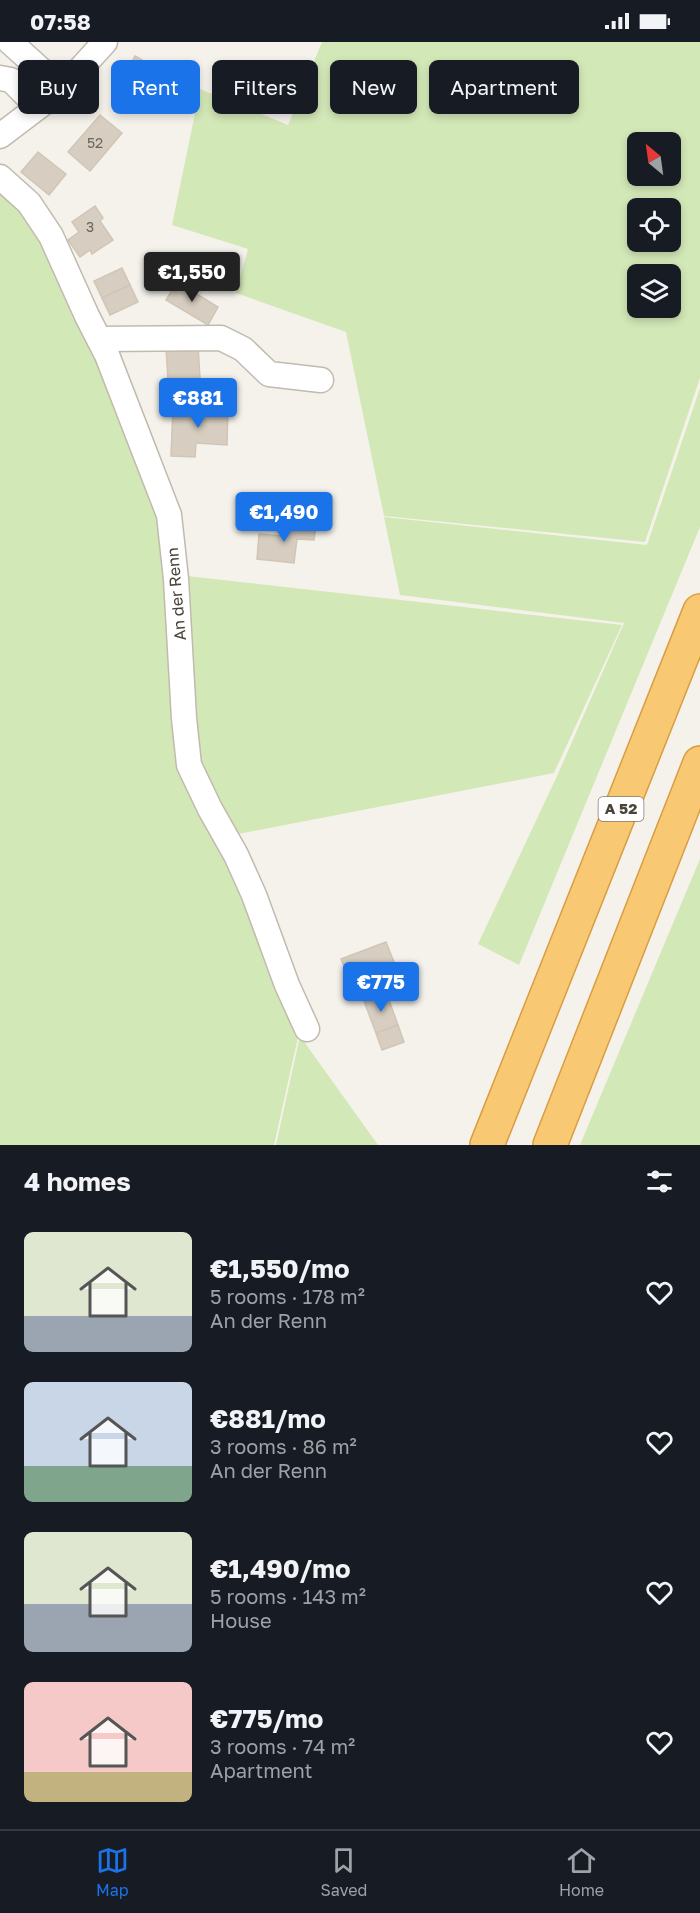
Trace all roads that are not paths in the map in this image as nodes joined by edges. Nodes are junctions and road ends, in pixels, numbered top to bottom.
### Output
1 (10, 42) edge
2 (105, 42) edge
3 (30, 60) edge
4 (89, 60) edge
5 (0, 78) edge
6 (18, 87) edge
7 (29, 114) edge
8 (0, 136) edge
9 (0, 177) edge
10 (103, 347) junction
11 (321, 380) dead end
12 (700, 611) edge
13 (700, 763) edge
14 (542, 1008) junction
15 (307, 1029) dead end
16 (471, 1145) edge
17 (487, 1145) edge
18 (549, 1145) edge

1 - 3 street
2 - 4 street
5 - 6 street
7 - 8 street
9 - 10 street, An der Renn
10 - 11 street
10 - 15 street, An der Renn
12 - 14 highway, A 52
13 - 18 highway
14 - 16 highway
14 - 17 highway, A 52

